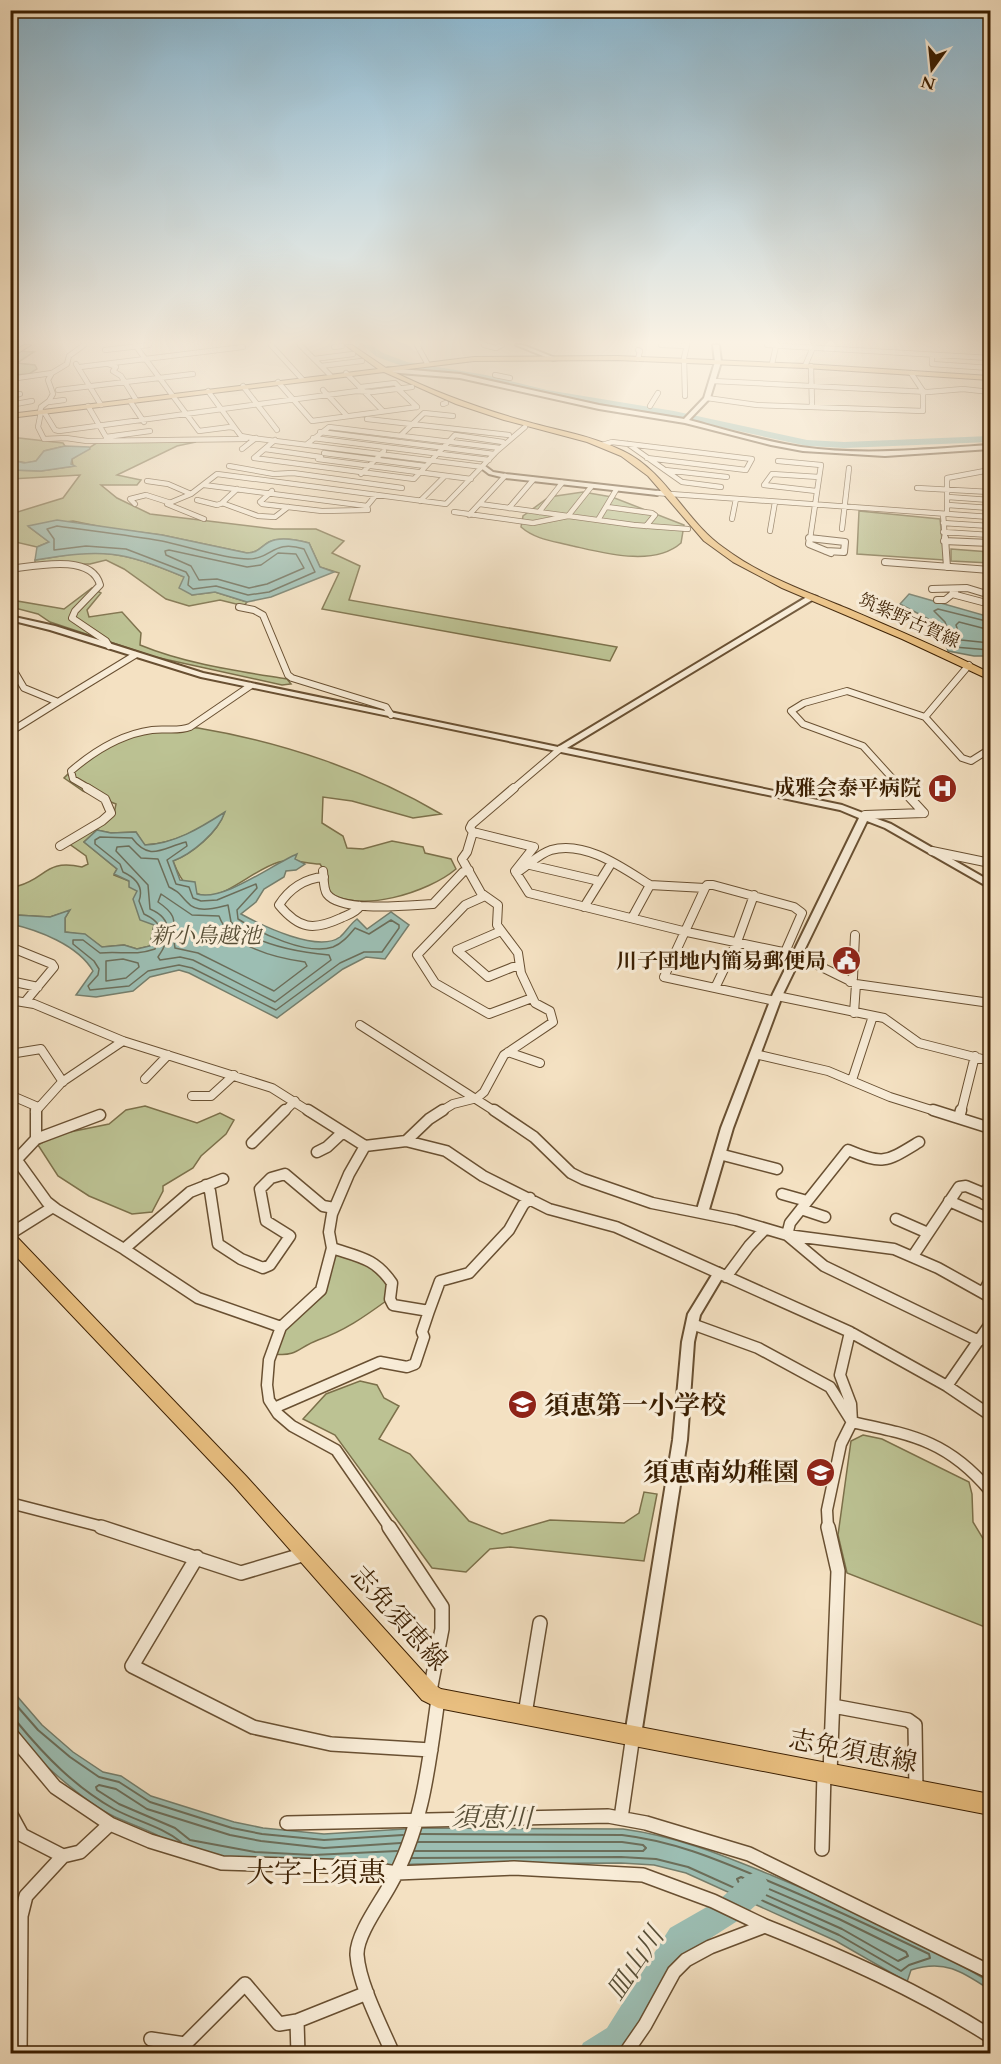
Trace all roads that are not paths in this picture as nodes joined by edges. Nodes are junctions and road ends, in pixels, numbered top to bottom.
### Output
1 (250, 441) edge
2 (274, 441) edge
3 (286, 441) edge
4 (310, 441) edge
5 (339, 441) edge
6 (342, 441) edge
7 (389, 441) edge
8 (449, 441) edge
9 (485, 441) edge
10 (505, 441) edge
11 (507, 441) edge
12 (580, 441) edge
13 (589, 441) edge
14 (765, 441) edge
15 (395, 442) junction
16 (307, 444) junction
17 (627, 444) junction
18 (502, 445) junction
19 (602, 445) junction
20 (332, 447) junction
21 (389, 447) junction
22 (444, 447) junction
23 (990, 447) edge
24 (242, 448) dead end
25 (265, 449) junction
26 (691, 452) junction
27 (382, 453) junction
28 (438, 453) junction
29 (494, 454) junction
30 (321, 456) junction
31 (647, 458) junction
32 (375, 460) junction
33 (432, 460) junction
34 (489, 460) junction
35 (778, 461) dead end
36 (683, 462) junction
37 (312, 465) junction
38 (229, 466) dead end
39 (369, 466) junction
40 (425, 466) junction
41 (483, 467) junction
42 (732, 468) junction
43 (849, 468) dead end
44 (663, 470) junction
45 (990, 470) edge
46 (363, 472) junction
47 (420, 472) junction
48 (445, 476) junction
49 (505, 476) junction
50 (727, 477) junction
51 (819, 477) junction
52 (471, 479) junction
53 (533, 480) junction
54 (147, 481) dead end
55 (353, 481) junction
56 (281, 483) junction
57 (562, 483) junction
58 (204, 484) junction
59 (591, 487) junction
60 (721, 487) junction
61 (402, 488) dead end
62 (917, 488) dead end
63 (237, 489) junction
64 (948, 489) junction
65 (616, 490) junction
66 (342, 491) junction
67 (816, 491) junction
68 (990, 492) edge
69 (270, 493) junction
70 (657, 493) junction
71 (191, 494) junction
72 (668, 494) junction
73 (376, 495) junction
74 (715, 497) junction
75 (948, 497) junction
76 (736, 499) junction
77 (196, 500) dead end
78 (990, 500) edge
79 (420, 501) junction
80 (171, 502) junction
81 (334, 502) junction
82 (775, 502) junction
83 (223, 503) junction
84 (135, 504) dead end
85 (480, 504) junction
86 (814, 505) junction
87 (948, 505) junction
88 (367, 506) junction
89 (288, 507) junction
90 (607, 507) junction
91 (843, 507) junction
92 (509, 508) junction
93 (990, 508) edge
94 (454, 512) dead end
95 (539, 512) junction
96 (469, 514) junction
97 (945, 514) junction
98 (568, 516) junction
99 (990, 517) edge
100 (204, 519) dead end
101 (732, 519) dead end
102 (598, 520) junction
103 (943, 523) junction
104 (646, 526) junction
105 (990, 526) edge
106 (688, 529) junction
107 (842, 529) dead end
108 (770, 531) dead end
109 (943, 532) junction
110 (990, 535) edge
111 (809, 538) junction
112 (944, 540) junction
113 (990, 543) edge
114 (885, 562) dead end
115 (948, 567) junction
116 (10, 569) edge
117 (990, 570) edge
118 (960, 588) junction
119 (932, 589) dead end
120 (952, 594) junction
121 (990, 595) edge
122 (813, 597) junction
123 (937, 600) dead end
124 (990, 604) edge
125 (239, 607) dead end
126 (10, 618) edge
127 (109, 646) junction
128 (135, 655) junction
129 (969, 665) junction
130 (14, 671) dead end
131 (990, 676) edge
132 (250, 686) junction
133 (58, 702) junction
134 (391, 715) junction
135 (925, 717) junction
136 (10, 732) edge
137 (560, 749) junction
138 (990, 749) edge
139 (865, 815) junction
140 (473, 832) junction
141 (60, 846) dead end
142 (932, 851) junction
143 (612, 862) junction
144 (990, 863) edge
145 (530, 865) junction
146 (470, 870) junction
147 (516, 873) junction
148 (599, 881) junction
149 (650, 885) junction
150 (990, 885) edge
151 (705, 888) junction
152 (754, 895) junction
153 (485, 896) junction
154 (360, 906) junction
155 (584, 907) junction
156 (632, 918) junction
157 (501, 931) junction
158 (687, 932) junction
159 (855, 935) dead end
160 (737, 942) junction
161 (10, 947) edge
162 (785, 952) junction
163 (797, 955) junction
164 (520, 967) junction
165 (10, 981) edge
166 (853, 983) junction
167 (38, 987) junction
168 (715, 988) junction
169 (532, 998) junction
170 (776, 999) junction
171 (10, 1000) edge
172 (25, 1002) junction
173 (990, 1003) edge
174 (854, 1012) junction
175 (873, 1016) junction
176 (360, 1025) dead end
177 (123, 1041) junction
178 (508, 1052) junction
179 (10, 1054) edge
180 (755, 1054) junction
181 (168, 1055) junction
182 (975, 1056) junction
183 (990, 1061) edge
184 (540, 1063) dead end
185 (234, 1075) junction
186 (145, 1079) dead end
187 (852, 1080) junction
188 (63, 1082) junction
189 (10, 1095) edge
190 (192, 1096) dead end
191 (477, 1098) junction
192 (295, 1101) junction
193 (38, 1107) junction
194 (100, 1115) dead end
195 (959, 1118) junction
196 (990, 1128) edge
197 (342, 1133) junction
198 (36, 1139) junction
199 (406, 1141) junction
200 (919, 1142) dead end
201 (252, 1143) dead end
202 (366, 1146) junction
203 (317, 1152) dead end
204 (719, 1154) junction
205 (13, 1160) edge
206 (777, 1169) dead end
207 (223, 1179) dead end
208 (206, 1185) junction
209 (990, 1185) edge
210 (782, 1194) dead end
211 (987, 1195) edge
212 (530, 1198) junction
213 (949, 1201) junction
214 (804, 1205) junction
215 (53, 1207) junction
216 (334, 1208) junction
217 (702, 1213) junction
218 (825, 1217) dead end
219 (896, 1219) dead end
220 (990, 1219) edge
221 (765, 1228) junction
222 (928, 1233) junction
223 (10, 1234) edge
224 (787, 1234) junction
225 (10, 1240) edge
226 (332, 1248) junction
227 (124, 1249) junction
228 (913, 1256) junction
229 (722, 1275) junction
230 (990, 1280) edge
231 (987, 1295) edge
232 (429, 1311) junction
233 (692, 1324) junction
234 (990, 1324) edge
235 (281, 1327) junction
236 (849, 1332) junction
237 (979, 1341) junction
238 (947, 1386) junction
239 (274, 1408) junction
240 (990, 1415) edge
241 (852, 1422) junction
242 (990, 1491) edge
243 (10, 1503) edge
244 (305, 1554) junction
245 (196, 1557) junction
246 (540, 1623) dead end
247 (434, 1696) junction
248 (833, 1706) junction
249 (525, 1715) junction
250 (10, 1733) edge
251 (633, 1735) junction
252 (431, 1750) junction
253 (827, 1773) junction
254 (916, 1790) junction
255 (990, 1805) edge
256 (10, 1813) edge
257 (621, 1818) junction
258 (417, 1822) junction
259 (287, 1823) dead end
260 (110, 1824) junction
261 (822, 1849) dead end
262 (63, 1856) junction
263 (399, 1869) junction
264 (765, 1926) junction
265 (990, 1972) edge
266 (367, 1993) junction
267 (297, 2021) junction
268 (990, 2036) edge
269 (151, 2039) dead end
270 (20, 2054) edge
271 (298, 2054) edge
272 (393, 2054) edge
273 (625, 2054) edge

1 - 24 street
2 - 25 street
3 - 16 street
4 - 16 street
5 - 20 street
6 - 21 street
7 - 15 street
8 - 22 street
9 - 18 street
10 - 18 street
11 - 18 street
12 - 70 main road, 筑紫野古賀線
13 - 19 main road, 筑紫野古賀線
14 - 23 street
15 - 21 street
15 - 22 street
16 - 20 street
17 - 19 street
17 - 26 street
17 - 31 street
18 - 29 street
19 - 72 main road, 筑紫野古賀線
20 - 27 street
20 - 30 street
21 - 27 street
21 - 28 street
22 - 28 street
22 - 29 street
25 - 30 street
25 - 37 street
26 - 36 street
26 - 42 street
27 - 32 street
27 - 33 street
28 - 33 street
28 - 34 street
29 - 34 street
30 - 32 street
30 - 37 street
30 - 39 street
31 - 36 street
31 - 44 street
32 - 39 street
32 - 40 street
33 - 40 street
33 - 41 street
34 - 41 street
35 - 51 street
36 - 42 street
37 - 46 street
38 - 55 street
39 - 46 street
39 - 47 street
40 - 47 street
41 - 49 street
41 - 52 street
42 - 50 street
43 - 91 street
44 - 50 street
44 - 60 street
45 - 64 street
46 - 47 street
46 - 55 street
47 - 48 street
48 - 52 street
48 - 79 street
49 - 53 street
49 - 85 street
50 - 60 street
51 - 67 street
51 - 67 street
52 - 79 street
53 - 57 street
53 - 92 street
54 - 71 street
55 - 61 street
55 - 66 street
56 - 58 street
56 - 66 street
56 - 69 street
57 - 59 street
57 - 95 street
58 - 63 street
58 - 71 street
59 - 65 street
59 - 98 street
60 - 74 street
62 - 64 street
63 - 69 street
63 - 83 street
64 - 68 street
64 - 75 street
65 - 70 street
65 - 90 street
66 - 73 street
66 - 81 street
67 - 86 street
69 - 81 street
69 - 89 street
70 - 72 street
70 - 106 main road, 筑紫野古賀線
71 - 80 street
72 - 74 street
72 - 122 main road, 筑紫野古賀線
73 - 79 street
73 - 88 street
74 - 76 street
75 - 78 street
75 - 87 street
76 - 82 street
76 - 101 street
77 - 83 street
80 - 84 street
80 - 100 street
81 - 88 street
82 - 86 street
82 - 108 street
83 - 89 street
85 - 92 street
85 - 96 street
86 - 91 street
86 - 111 street
87 - 93 street
87 - 97 street
88 - 89 street
90 - 102 street
90 - 104 street
91 - 97 street
91 - 107 street
92 - 95 street
94 - 96 street
95 - 98 street
96 - 98 street
97 - 99 street
97 - 103 street
98 - 102 street
102 - 104 street
103 - 105 street
103 - 109 street
104 - 106 street
106 - 122 main road, 筑紫野古賀線
109 - 110 street
109 - 112 street
111 - 111 street
112 - 113 street
112 - 115 street
114 - 115 street
115 - 117 street
116 - 127 street
118 - 119 street
118 - 120 street
118 - 121 street
120 - 123 street
120 - 124 street
122 - 129 main road, 筑紫野古賀線
122 - 137 street
125 - 134 street
126 - 127 street
127 - 128 street
128 - 132 street
128 - 133 street
129 - 131 main road, 筑紫野古賀線
129 - 135 street
130 - 133 street
132 - 134 street
132 - 141 street
133 - 136 street
134 - 137 street
135 - 138 street
135 - 139 street
137 - 139 street
137 - 140 street
139 - 142 street
139 - 163 street
140 - 146 street
140 - 147 street
142 - 144 street
142 - 150 street
143 - 145 street
143 - 148 street
143 - 149 street
145 - 147 street
145 - 148 street
146 - 153 street
146 - 154 street
147 - 155 street
148 - 155 street
149 - 151 street
149 - 156 street
151 - 152 street
151 - 158 street
152 - 160 street
152 - 162 street
153 - 157 street
153 - 169 street
154 - 154 street
155 - 156 street
156 - 158 street
157 - 164 street
157 - 164 street
158 - 160 street
158 - 168 street
159 - 166 street
160 - 162 street
160 - 168 street
161 - 167 street
162 - 163 street
163 - 166 street
163 - 170 street
164 - 169 street
165 - 167 street
166 - 173 street
166 - 174 street
167 - 172 street
168 - 170 street
169 - 178 street
170 - 174 street
170 - 180 street
171 - 172 street
172 - 177 street
174 - 175 street
175 - 182 street
175 - 187 street
176 - 191 street
177 - 181 street
177 - 188 street
178 - 184 street
178 - 191 street
179 - 188 street
180 - 187 street
180 - 204 street
181 - 185 street
181 - 186 street
182 - 183 street
182 - 195 street
185 - 190 street
185 - 192 street
187 - 195 street
188 - 193 street
189 - 193 street
191 - 199 street
191 - 217 street
192 - 197 street
192 - 201 street
193 - 198 street
194 - 198 street
195 - 196 street
197 - 202 street
197 - 203 street
198 - 205 street
199 - 202 street
199 - 212 street
200 - 214 street
202 - 216 street
204 - 206 street
204 - 217 street
205 - 215 street
207 - 208 street
208 - 216 street
208 - 227 street
209 - 211 street
210 - 214 street
211 - 213 street
212 - 229 street
212 - 232 street
213 - 220 street
213 - 222 street
214 - 218 street
214 - 224 street
215 - 223 street
215 - 227 street
216 - 226 street
217 - 221 street
219 - 222 street
221 - 224 street
221 - 229 street
222 - 228 street
224 - 228 street
224 - 237 street
225 - 244 main road, 志免須恵線
226 - 232 street
226 - 235 street
227 - 235 street
228 - 231 street
229 - 233 street
229 - 236 street
230 - 231 street
232 - 239 street
233 - 241 street
233 - 251 street
234 - 237 street
235 - 239 street
236 - 238 street
236 - 241 street
237 - 238 street
238 - 240 street
239 - 247 street
241 - 242 street
241 - 248 street
243 - 245 street
244 - 245 street
244 - 247 main road, 志免須恵線
245 - 252 street
246 - 249 street
247 - 249 main road, 志免須恵線
247 - 252 street
248 - 253 street
248 - 254 street
249 - 251 main road, 志免須恵線
250 - 260 street
251 - 253 main road, 志免須恵線
251 - 257 street
252 - 258 street
253 - 254 main road, 志免須恵線
253 - 261 street
254 - 255 main road, 志免須恵線
256 - 262 street
257 - 258 street
257 - 265 street
258 - 259 street
258 - 263 street
260 - 262 street
260 - 263 street
262 - 270 street
263 - 264 street
263 - 266 street
264 - 268 street
264 - 273 street
266 - 267 street
266 - 272 street
267 - 269 street
267 - 271 street

